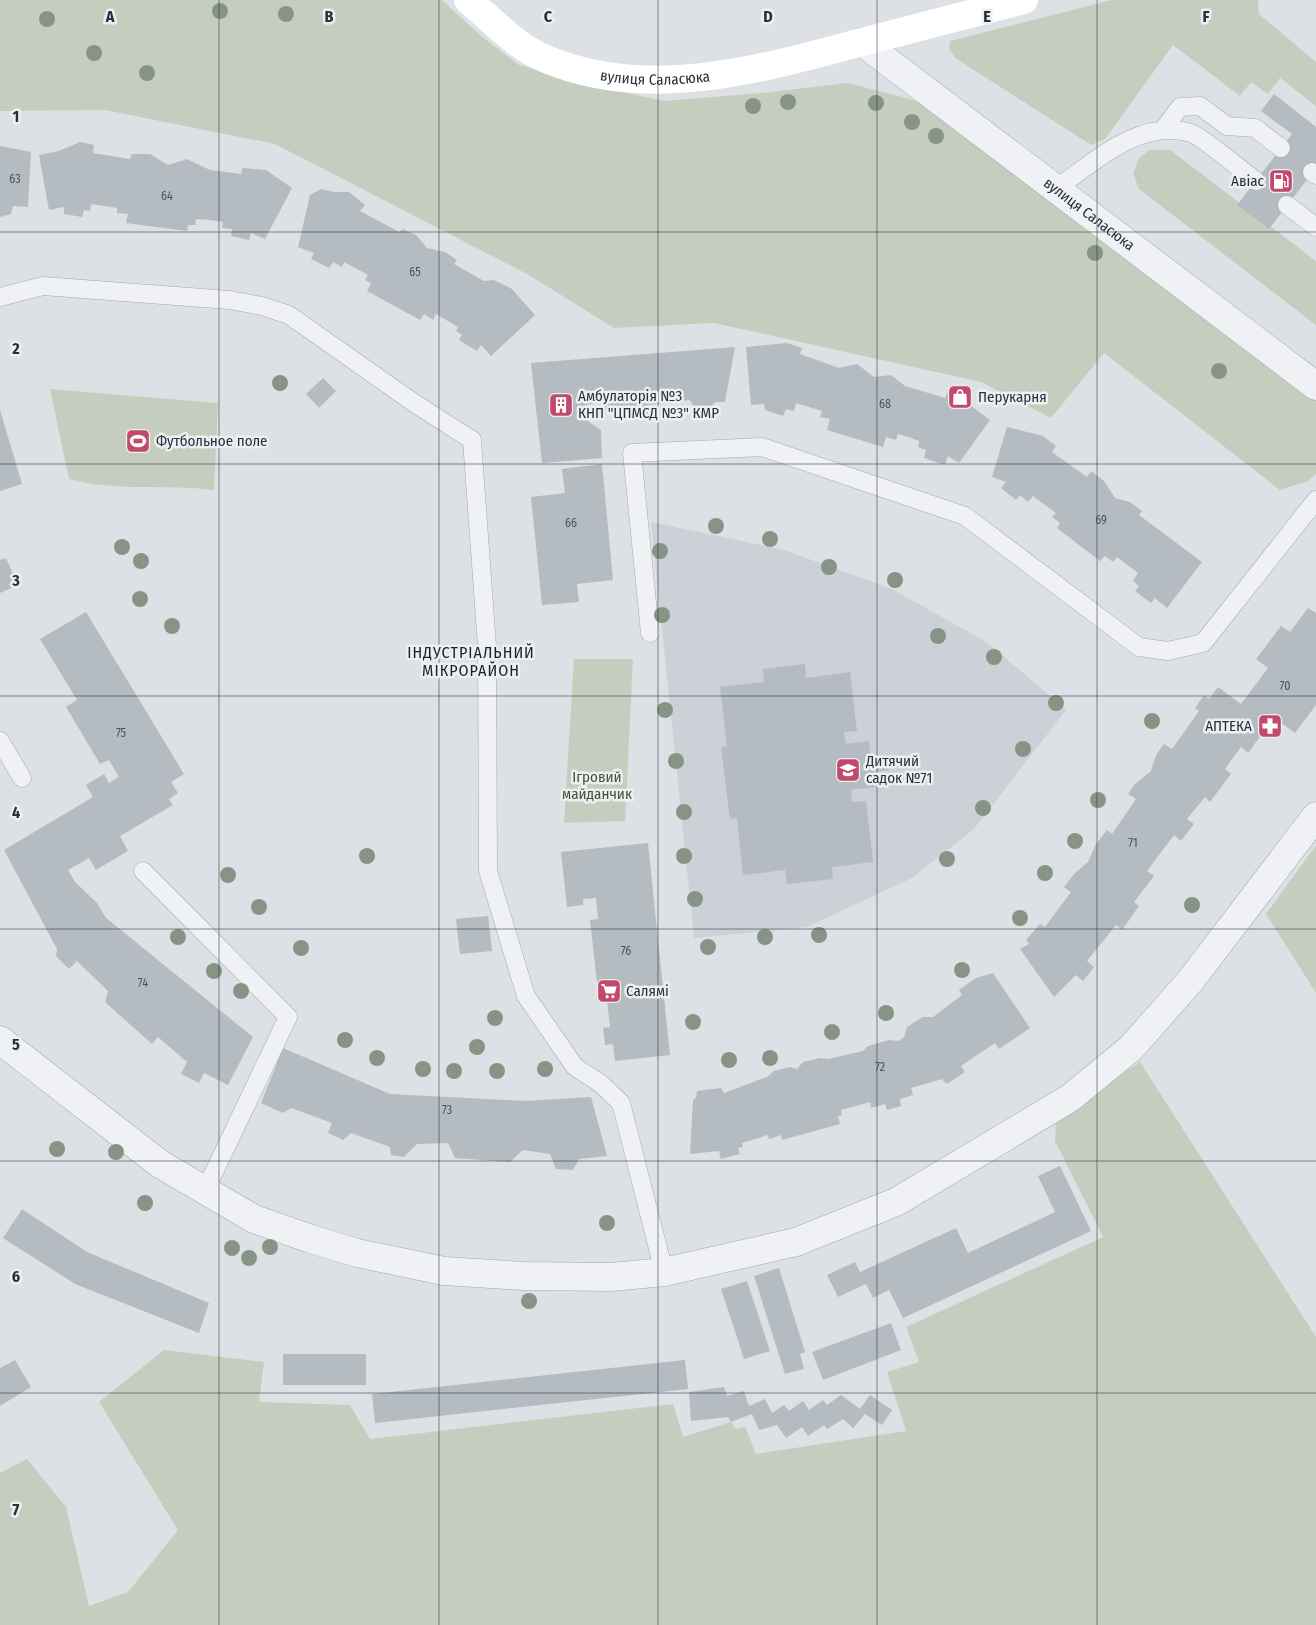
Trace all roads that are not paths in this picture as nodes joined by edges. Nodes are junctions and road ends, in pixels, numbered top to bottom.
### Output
1 (468, 0) edge
2 (1024, 0) edge
3 (862, 42) junction
4 (1163, 130) junction
5 (1281, 148) dead end
6 (1256, 181) dead end
7 (1057, 188) junction
8 (1287, 205) dead end
9 (1316, 227) edge
10 (0, 297) edge
11 (1316, 386) edge
12 (1316, 500) edge
13 (650, 633) dead end
14 (0, 742) edge
15 (22, 778) dead end
16 (1316, 816) edge
17 (143, 871) dead end
18 (0, 1040) edge
19 (205, 1191) junction
20 (664, 1272) junction

1 - 3 main road, вулиця Саласюка
2 - 3 main road, вулиця Саласюка
3 - 7 street, вулиця Саласюка
4 - 5 lane
4 - 6 lane
4 - 7 lane
7 - 11 street, вулиця Саласюка
8 - 9 lane
10 - 20 lane
12 - 13 lane
14 - 15 lane
16 - 20 street
17 - 19 lane
18 - 19 street
19 - 20 street

